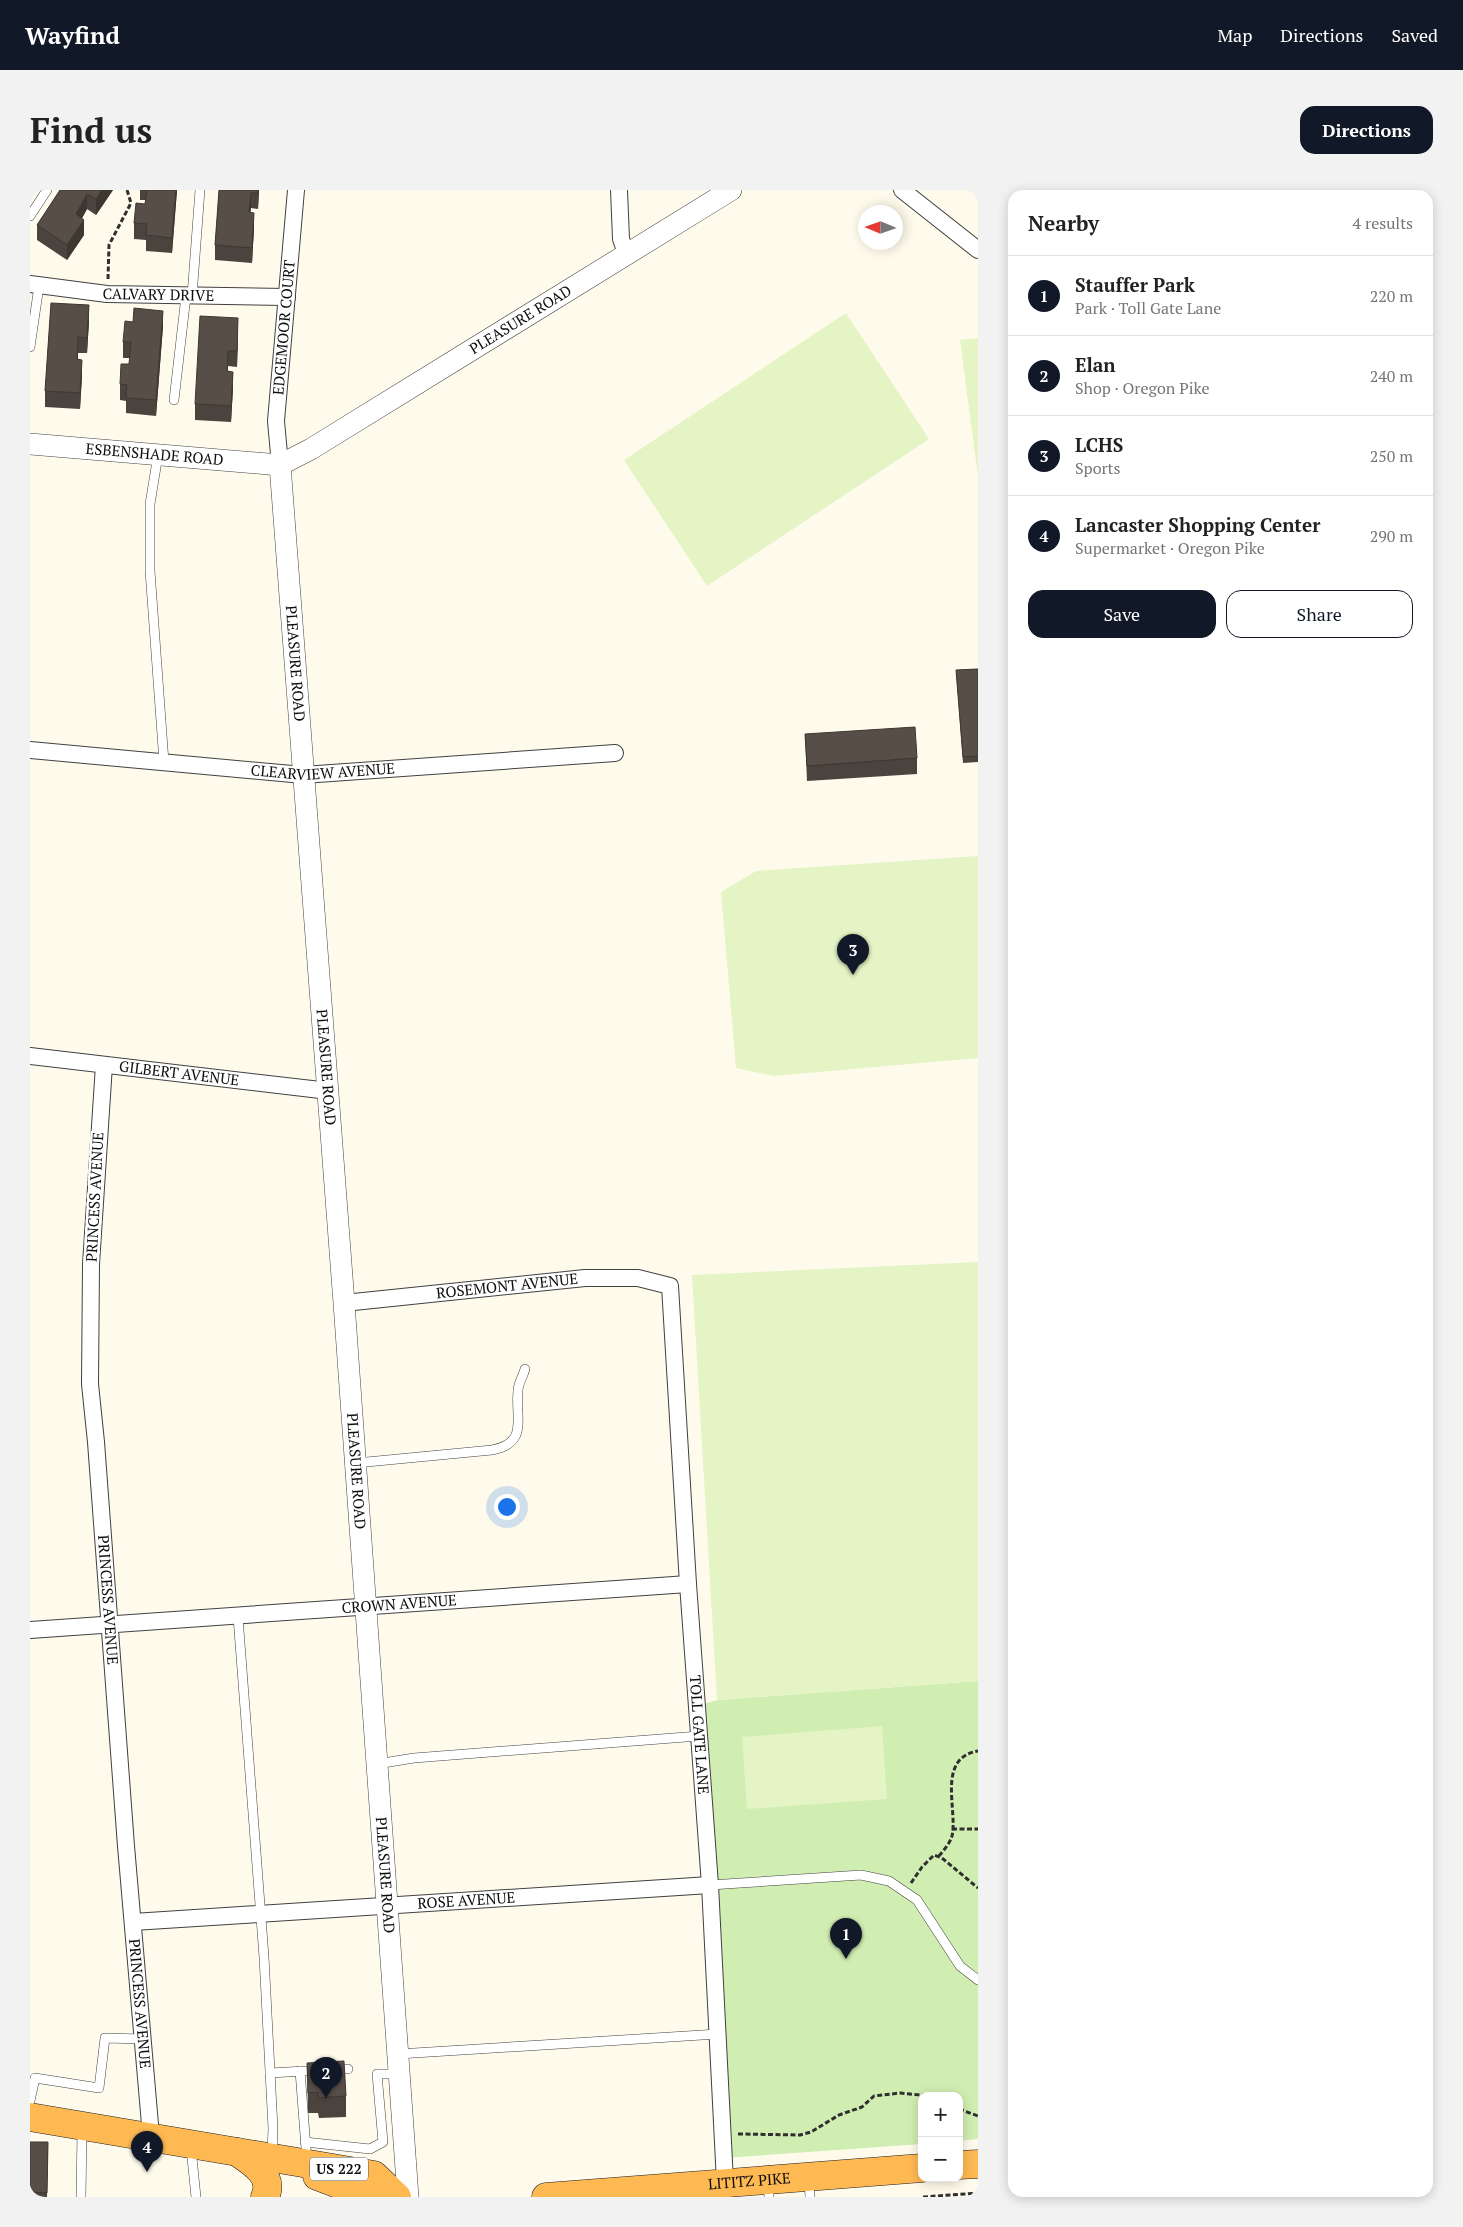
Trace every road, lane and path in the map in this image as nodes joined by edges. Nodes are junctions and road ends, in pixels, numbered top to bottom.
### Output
1 (47, 190) edge
2 (127, 190) edge
3 (200, 190) edge
4 (296, 190) edge
5 (619, 190) edge
6 (732, 190) edge
7 (902, 190) edge
8 (30, 216) edge
9 (978, 250) edge
10 (627, 256) junction
11 (34, 285) edge
12 (107, 294) junction
13 (189, 296) junction
14 (286, 297) junction
15 (30, 347) edge
16 (174, 400) dead end
17 (30, 444) edge
18 (158, 455) junction
19 (280, 465) junction
20 (30, 750) edge
21 (615, 753) dead end
22 (164, 762) junction
23 (303, 775) junction
24 (30, 1056) edge
25 (104, 1065) junction
26 (329, 1091) junction
27 (670, 1286) joint
28 (344, 1303) junction
29 (525, 1369) dead end
30 (356, 1464) junction
31 (688, 1584) junction
32 (366, 1608) junction
33 (238, 1617) junction
34 (111, 1626) junction
35 (30, 1630) edge
36 (699, 1736) junction
37 (978, 1751) edge
38 (376, 1764) junction
39 (952, 1829) junction
40 (978, 1829) edge
41 (939, 1856) junction
42 (710, 1885) junction
43 (978, 1888) edge
44 (905, 1892) junction
45 (387, 1905) junction
46 (259, 1914) junction
47 (133, 1922) junction
48 (978, 1980) edge
49 (718, 2034) junction
50 (143, 2039) junction
51 (399, 2064) junction
52 (348, 2069) dead end
53 (300, 2071) junction
54 (270, 2073) junction
55 (918, 2095) edge
56 (30, 2101) edge
57 (963, 2110) edge
58 (978, 2116) edge
59 (30, 2117) edge
60 (82, 2125) junction
61 (151, 2136) junction
62 (723, 2136) junction
63 (190, 2143) junction
64 (236, 2151) junction
65 (306, 2153) junction
66 (272, 2159) junction
67 (978, 2164) edge
68 (963, 2165) edge
69 (918, 2169) edge
70 (725, 2182) junction
71 (809, 2186) edge
72 (768, 2188) edge
73 (978, 2193) edge
74 (81, 2197) edge
75 (196, 2197) edge
76 (265, 2197) edge
77 (372, 2197) edge
78 (397, 2197) edge
79 (408, 2197) edge
80 (546, 2197) edge
81 (924, 2197) edge

1 - 8 lane
2 - 12 path
3 - 13 lane
4 - 14 street, EDGEMOOR COURT
5 - 10 street
6 - 10 street, PLEASURE ROAD
7 - 9 street
10 - 19 street, PLEASURE ROAD
11 - 12 street, CALVARY DRIVE
11 - 15 lane
12 - 13 street, CALVARY DRIVE
13 - 14 street, CALVARY DRIVE
13 - 16 lane
14 - 19 street, EDGEMOOR COURT
17 - 18 street, ESBENSHADE ROAD
18 - 19 street, ESBENSHADE ROAD
18 - 22 lane
19 - 23 street, PLEASURE ROAD
20 - 22 street, CLEARVIEW AVENUE
21 - 23 street, CLEARVIEW AVENUE
22 - 23 street, CLEARVIEW AVENUE
23 - 26 street, PLEASURE ROAD
24 - 25 street, GILBERT AVENUE
25 - 26 street, GILBERT AVENUE
25 - 34 street, PRINCESS AVENUE
26 - 28 street, PLEASURE ROAD
27 - 28 street, ROSEMONT AVENUE
27 - 31 street, TOLL GATE LANE
28 - 30 street, PLEASURE ROAD
29 - 30 lane
30 - 32 street, PLEASURE ROAD
31 - 32 street, CROWN AVENUE
31 - 36 street, TOLL GATE LANE
32 - 33 street, CROWN AVENUE
32 - 38 street, PLEASURE ROAD
33 - 34 street, CROWN AVENUE
33 - 46 lane
34 - 35 street, CROWN AVENUE
34 - 47 street, PRINCESS AVENUE
36 - 38 lane
36 - 42 street, TOLL GATE LANE
37 - 39 path
38 - 45 street, PLEASURE ROAD
39 - 40 path
39 - 41 path
41 - 43 path
41 - 44 path
42 - 44 lane
42 - 45 street, ROSE AVENUE
42 - 49 street, TOLL GATE LANE
44 - 48 lane
45 - 46 street, ROSE AVENUE
45 - 51 street, PLEASURE ROAD
46 - 47 street, ROSE AVENUE
46 - 54 lane
47 - 50 street, PRINCESS AVENUE
49 - 51 lane
49 - 62 street, TOLL GATE LANE
50 - 56 lane
50 - 61 street, PRINCESS AVENUE
51 - 65 lane
51 - 79 street, PLEASURE ROAD
52 - 53 lane
53 - 54 lane
53 - 65 lane
54 - 66 lane
55 - 62 path
57 - 58 path
59 - 60 highway, US 222
60 - 61 highway, US 222
60 - 74 lane
61 - 63 highway, US 222
62 - 70 street, TOLL GATE LANE
63 - 64 highway, US 222
63 - 75 lane
64 - 66 highway, US 222
64 - 76 highway
65 - 66 highway, US 222
65 - 78 highway, US 222
66 - 77 highway
67 - 68 highway
69 - 71 highway, LITITZ PIKE
70 - 72 highway, LITITZ PIKE
70 - 80 highway, LITITZ PIKE
71 - 72 highway, LITITZ PIKE
73 - 81 path

